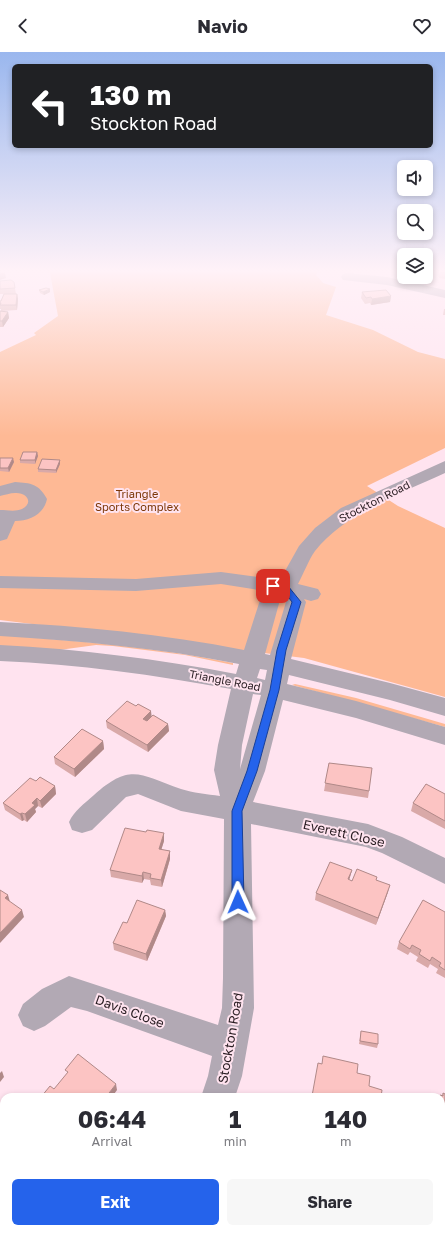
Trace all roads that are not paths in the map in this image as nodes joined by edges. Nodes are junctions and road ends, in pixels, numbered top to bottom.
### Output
1 (445, 466) edge
2 (0, 491) edge
3 (3, 517) edge
4 (0, 535) edge
5 (0, 582) edge
6 (286, 588) junction
7 (311, 594) dead end
8 (0, 629) edge
9 (0, 653) edge
10 (253, 658) junction
11 (280, 664) junction
12 (244, 684) junction
13 (274, 690) junction
14 (445, 707) edge
15 (445, 736) edge
16 (237, 811) junction
17 (82, 822) dead end
18 (445, 872) edge
19 (34, 1014) dead end
20 (231, 1046) junction
21 (219, 1093) edge

1 - 6 street, Stockton Road
2 - 3 street
3 - 4 street
5 - 6 street
6 - 7 street
6 - 10 street, Stockton Road
6 - 11 street, Stockton Road
8 - 10 street
9 - 12 street, Triangle Road
10 - 11 street
10 - 12 street, Stockton Road
11 - 13 street, Stockton Road
11 - 14 street
12 - 13 street, Triangle Road
12 - 16 street, Stockton Road
13 - 15 street, Triangle Road
13 - 16 street, Stockton Road
16 - 17 street, Everett Close
16 - 18 street, Everett Close
16 - 20 street, Stockton Road
19 - 20 street, Davis Close
20 - 21 street, Stockton Road

